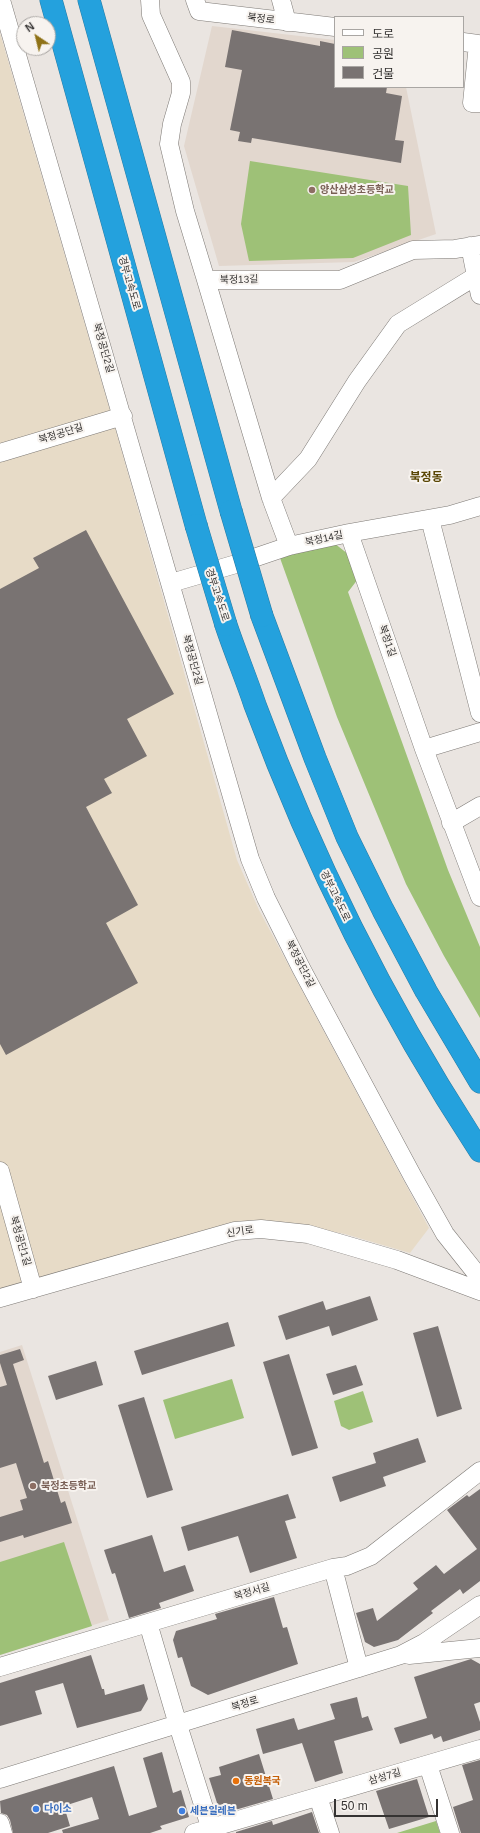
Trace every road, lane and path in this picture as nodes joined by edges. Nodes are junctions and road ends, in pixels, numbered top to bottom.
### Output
1 (1, 0) edge
2 (51, 0) edge
3 (89, 0) edge
4 (150, 0) edge
5 (195, 0) edge
6 (281, 0) edge
7 (287, 22) junction
8 (334, 27) edge
9 (475, 40) edge
10 (480, 103) edge
11 (475, 246) edge
12 (476, 276) junction
13 (206, 280) junction
14 (480, 295) edge
15 (123, 416) junction
16 (0, 454) edge
17 (271, 498) junction
18 (480, 508) edge
19 (430, 519) junction
20 (350, 533) junction
21 (289, 546) junction
22 (171, 583) junction
23 (473, 659) edge
24 (480, 713) edge
25 (480, 732) edge
26 (424, 749) junction
27 (480, 806) edge
28 (451, 823) junction
29 (480, 897) edge
30 (480, 1082) edge
31 (480, 1151) edge
32 (0, 1171) edge
33 (480, 1278) edge
34 (33, 1289) junction
35 (480, 1291) edge
36 (0, 1298) edge
37 (480, 1471) edge
38 (333, 1568) junction
39 (480, 1605) edge
40 (148, 1623) junction
41 (480, 1648) edge
42 (401, 1655) junction
43 (0, 1667) edge
44 (359, 1668) junction
45 (178, 1725) junction
46 (480, 1749) edge
47 (428, 1765) junction
48 (0, 1779) edge
49 (318, 1797) junction
50 (0, 1823) edge
51 (205, 1831) edge
52 (3, 1833) edge
53 (330, 1833) edge
54 (450, 1833) edge

1 - 15 street, 북정공단2길
2 - 31 highway, 경부고속도로, bridge
3 - 30 highway, bridge
4 - 13 street
5 - 7 street, 북정로
6 - 7 street
7 - 8 street, 북정로
9 - 10 street
11 - 12 street, 북정13길
11 - 13 street, 북정13길
12 - 14 street
12 - 17 street
13 - 17 street, 북정13길
15 - 16 street, 북정공단길
15 - 22 street, 북정공단2길
17 - 21 street, 북정13길
18 - 19 street, 북정14길
19 - 20 street, 북정14길
19 - 23 street
20 - 21 street, 북정14길
20 - 26 street, 북정1길
21 - 22 street, 북정14길
22 - 33 street, 북정공단2길
23 - 24 street
25 - 26 street
26 - 28 street, 북정1길
27 - 28 street
28 - 29 street, 북정1길
32 - 34 street, 북정공단1길
34 - 35 street, 신기로
34 - 36 street, 신기로
37 - 38 street, 북정서길
38 - 40 street, 북정서길
38 - 44 street
39 - 42 street, 북정로
40 - 43 street, 북정서길
40 - 45 street
41 - 42 street
42 - 44 street, 북정로
44 - 45 street, 북정로
45 - 48 street, 북정로
45 - 51 street
46 - 47 street, 삼성7길
47 - 49 street, 삼성7길
47 - 54 street
49 - 51 street, 삼성7길
49 - 53 street
50 - 52 street

